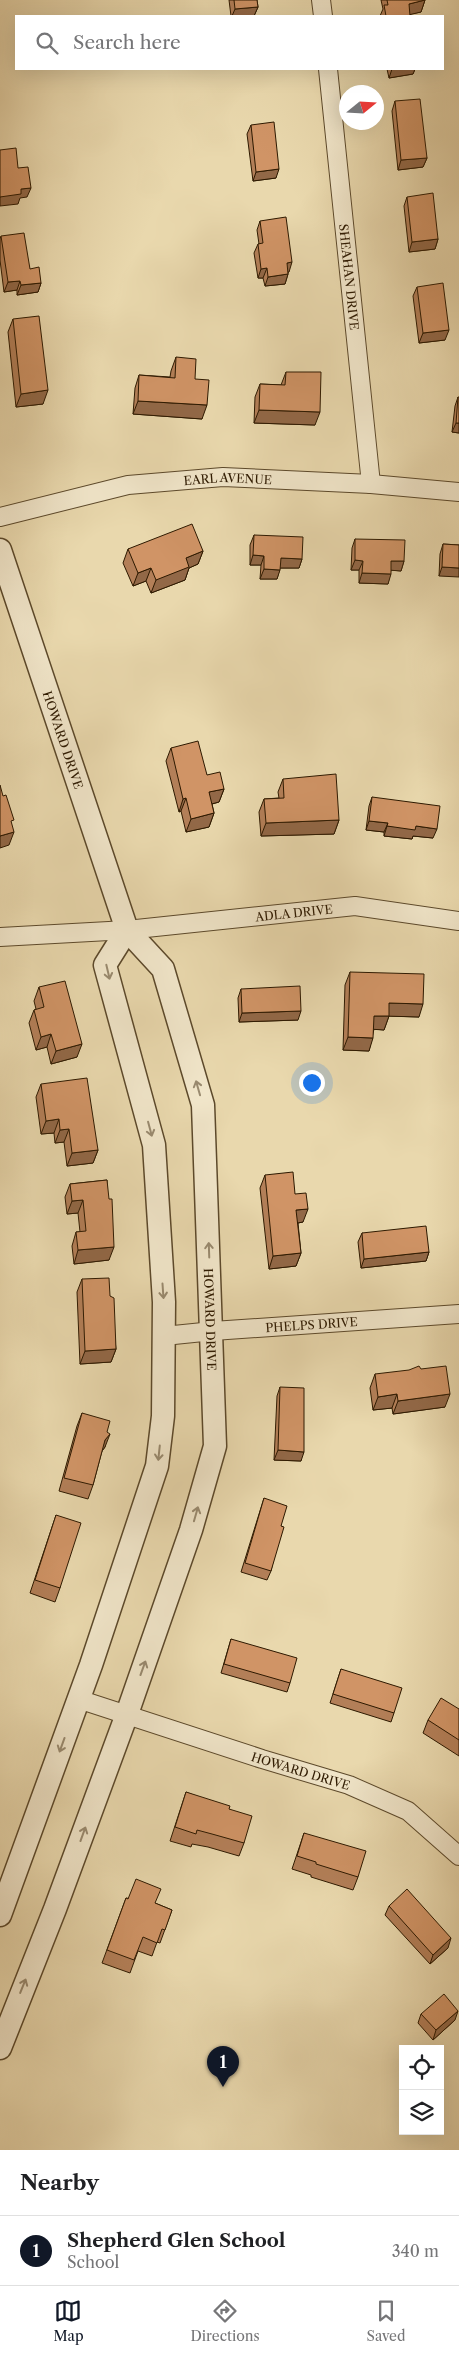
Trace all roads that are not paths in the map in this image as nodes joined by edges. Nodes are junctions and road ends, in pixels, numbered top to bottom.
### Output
1 (321, 0) edge
2 (322, 15) edge
3 (328, 70) edge
4 (371, 484) junction
5 (459, 492) edge
6 (0, 516) edge
7 (0, 550) edge
8 (459, 921) edge
9 (127, 930) junction
10 (0, 937) edge
11 (459, 1314) edge
12 (212, 1331) junction
13 (164, 1336) junction
14 (78, 1699) junction
15 (127, 1714) junction
16 (459, 1856) edge
17 (0, 1915) edge
18 (0, 2048) edge

1 - 2 street
3 - 4 street, SHEAHAN DRIVE
4 - 5 street, EARL AVENUE
4 - 6 street, EARL AVENUE
7 - 9 street, HOWARD DRIVE
8 - 9 street, ADLA DRIVE
9 - 10 street, ADLA DRIVE
12 -> 9 street, HOWARD DRIVE
9 -> 13 street
11 - 12 street, PHELPS DRIVE
12 - 13 street, PHELPS DRIVE
15 -> 12 street, HOWARD DRIVE
13 -> 14 street
14 - 15 street, HOWARD DRIVE
14 -> 17 street
15 - 16 street, HOWARD DRIVE
18 -> 15 street, HOWARD DRIVE

